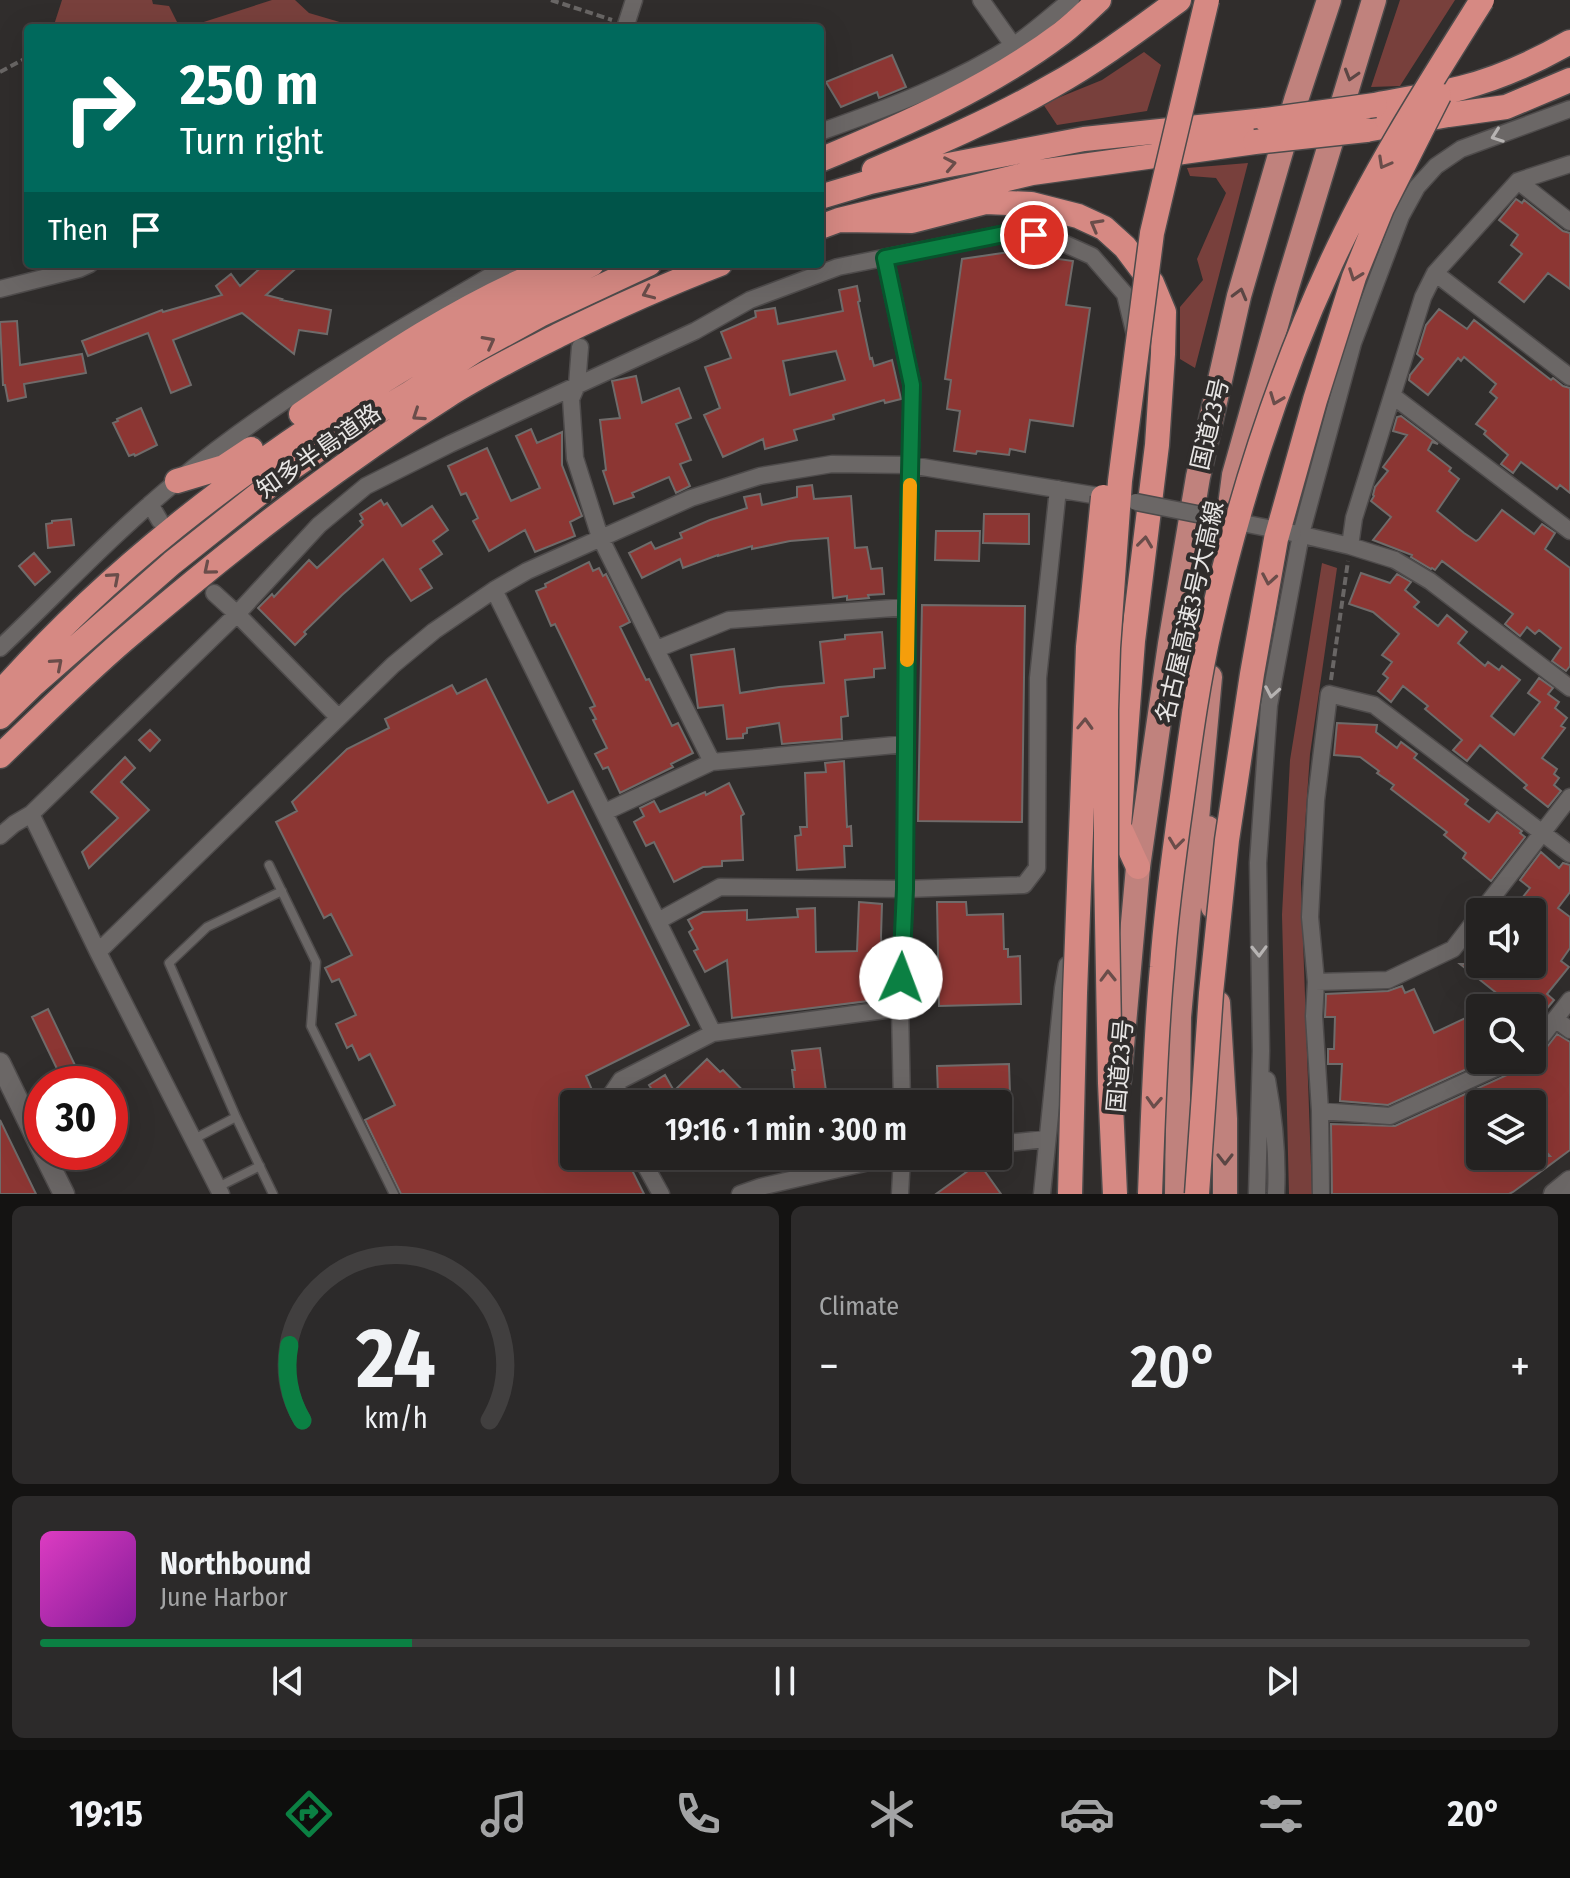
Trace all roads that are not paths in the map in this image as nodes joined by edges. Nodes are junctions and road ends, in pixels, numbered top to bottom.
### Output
1 (634, 0) edge
2 (981, 0) edge
3 (1071, 0) edge
4 (1099, 0) edge
5 (1179, 0) edge
6 (1207, 0) edge
7 (1329, 0) edge
8 (1374, 0) edge
9 (1481, 0) edge
10 (626, 24) edge
11 (1570, 42) edge
12 (1013, 45) junction
13 (1570, 63) edge
14 (1570, 80) edge
15 (1570, 109) edge
16 (1448, 115) junction
17 (824, 130) edge
18 (824, 158) edge
19 (1570, 164) edge
20 (1518, 181) junction
21 (824, 193) edge
22 (824, 194) edge
23 (1570, 222) edge
24 (830, 223) edge
25 (1152, 233) junction
26 (885, 258) junction
27 (81, 268) edge
28 (504, 268) edge
29 (552, 268) edge
30 (584, 268) edge
31 (640, 268) edge
32 (709, 268) edge
33 (1435, 273) junction
34 (0, 289) edge
35 (580, 347) dead end
36 (1570, 377) edge
37 (577, 385) junction
38 (1393, 396) junction
39 (910, 465) junction
40 (177, 481) junction
41 (1058, 489) junction
42 (1131, 501) junction
43 (150, 504) junction
44 (160, 521) dead end
45 (1570, 531) edge
46 (1297, 534) junction
47 (600, 537) junction
48 (1350, 546) junction
49 (494, 590) junction
50 (214, 593) dead end
51 (907, 607) junction
52 (237, 614) junction
53 (0, 648) edge
54 (657, 649) junction
55 (1211, 661) junction
56 (1570, 688) edge
57 (0, 693) edge
58 (0, 717) edge
59 (338, 717) junction
60 (906, 744) junction
61 (0, 756) edge
62 (712, 762) junction
63 (1570, 797) edge
64 (605, 812) junction
65 (31, 814) junction
66 (1542, 832) junction
67 (0, 836) edge
68 (1570, 854) edge
69 (269, 865) dead end
70 (1138, 867) junction
71 (905, 889) junction
72 (282, 891) junction
73 (1492, 898) edge
74 (658, 921) junction
75 (1466, 932) edge
76 (98, 952) junction
77 (1316, 982) junction
78 (1570, 1000) edge
79 (900, 1008) junction
80 (1555, 1019) junction
81 (1570, 1030) edge
82 (1546, 1031) edge
83 (713, 1033) junction
84 (1261, 1051) junction
85 (0, 1063) edge
86 (1482, 1074) edge
87 (614, 1090) edge
88 (902, 1090) edge
89 (1320, 1111) junction
90 (24, 1112) edge
91 (236, 1117) junction
92 (193, 1139) junction
93 (1046, 1139) junction
94 (1012, 1143) edge
95 (260, 1166) junction
96 (52, 1170) edge
97 (648, 1170) edge
98 (834, 1170) edge
99 (901, 1170) edge
100 (1570, 1181) edge
101 (219, 1191) edge
102 (64, 1194) edge
103 (273, 1194) edge
104 (394, 1194) edge
105 (661, 1194) edge
106 (740, 1194) edge
107 (900, 1194) edge
108 (1042, 1194) edge
109 (1070, 1194) edge
110 (1108, 1194) edge
111 (1115, 1194) edge
112 (1150, 1194) edge
113 (1177, 1194) edge
114 (1197, 1194) edge
115 (1225, 1194) edge
116 (1257, 1194) edge
117 (1276, 1194) edge
118 (1321, 1194) edge
119 (1554, 1194) edge

1 - 10 street
2 - 12 street
3 - 12 street
4 - 18 highway
5 - 21 highway
6 - 25 highway, bridge
70 -> 7 highway, 国道23号
8 -> 55 highway, 国道23号
9 -> 112 highway, 名古屋高速3号大高線, bridge
9 -> 114 highway, bridge
22 -> 11 highway, bridge
12 - 17 street
13 - 16 highway
14 - 16 highway
15 -> 46 street
16 - 24 highway, bridge
19 - 20 street
20 - 23 street
20 - 33 street
70 -> 24 highway
109 -> 25 highway, bridge
111 -> 25 highway, bridge
26 - 37 street
26 - 39 street
26 - 42 street
27 - 34 street
28 - 40 street
29 - 40 highway
57 -> 30 highway
58 -> 31 highway, 知多半島道路
32 -> 61 highway, 知多半島道路
33 - 36 street
33 - 38 street
35 - 37 street
37 - 47 street
37 - 52 street
38 - 45 street
38 - 48 street
39 - 41 street
39 - 47 street
39 - 51 street
40 - 43 street
41 - 42 street
41 - 71 street
42 - 46 street, bridge
42 - 93 street
43 - 44 street
43 - 53 street
46 - 48 street
46 -> 84 street
47 - 49 street
47 - 54 street
48 - 56 street
49 - 59 street
49 - 64 street
50 - 52 street
51 - 54 street
51 - 60 street
52 - 59 street
52 - 65 street
54 - 62 street
55 - 113 highway, 国道23号
55 -> 115 highway
59 - 76 street
60 - 62 street
60 - 71 street
62 - 64 street
63 - 66 street
64 - 74 street
65 - 67 street
65 - 76 street
66 - 68 street
66 - 73 street
66 - 77 street
69 - 72 lane
70 - 110 highway, 国道23号
71 - 74 street
71 - 79 street
72 - 91 lane
72 - 104 lane
74 - 83 street
75 - 77 street
76 - 92 street
77 - 89 street
78 - 80 street
79 - 83 street
79 - 88 street
80 - 81 street
80 - 82 street
83 - 87 street
84 - 116 street
84 - 117 street
85 - 90 street
86 - 89 street
89 - 118 street
91 - 92 lane
91 - 95 lane
92 - 101 street
93 - 94 street
93 - 108 street
95 - 101 lane
95 - 103 lane
96 - 102 street
97 - 105 street
98 - 106 street
99 - 107 street
100 - 119 street

